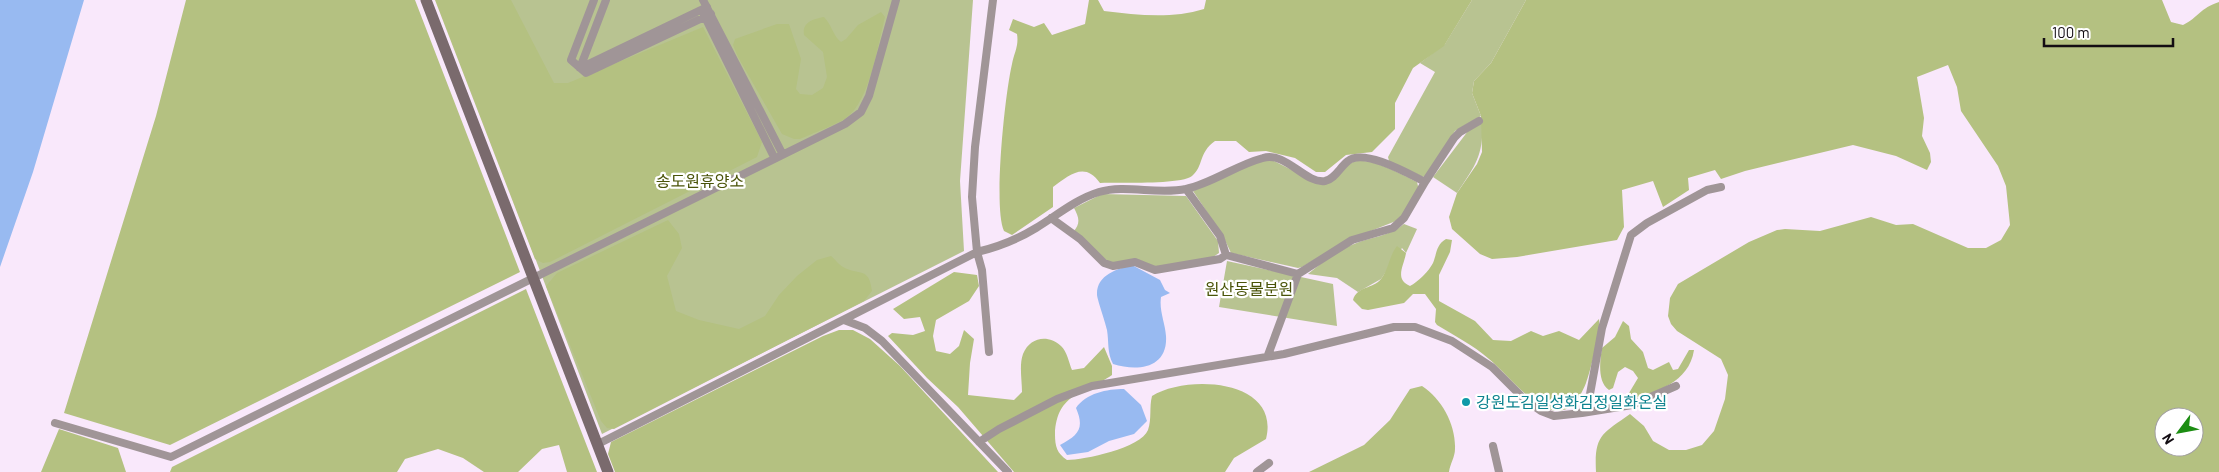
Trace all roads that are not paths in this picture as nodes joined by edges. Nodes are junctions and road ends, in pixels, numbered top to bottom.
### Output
1 (426, 0) edge
2 (594, 0) edge
3 (606, 0) edge
4 (896, 0) edge
5 (993, 0) edge
6 (705, 10) edge
7 (580, 68) junction
8 (1479, 121) dead end
9 (782, 153) junction
10 (774, 157) junction
11 (1425, 182) junction
12 (1721, 187) dead end
13 (1186, 189) junction
14 (1051, 218) junction
15 (977, 252) junction
16 (1226, 255) junction
17 (1298, 274) junction
18 (534, 278) junction
19 (844, 320) junction
20 (989, 352) dead end
21 (1268, 355) junction
22 (1676, 386) dead end
23 (1582, 413) junction
24 (55, 423) dead end
25 (979, 442) junction
26 (598, 444) junction
27 (1493, 446) dead end
28 (1268, 462) dead end
29 (608, 472) edge
30 (1008, 472) edge
31 (1257, 472) edge
32 (1499, 472) edge

1 - 18 main road
2 - 7 street
3 - 7 street
4 - 9 street
5 - 15 street
6 - 7 street
6 - 9 street
6 - 10 street
8 - 11 street
9 - 10 street
10 - 18 street
11 - 13 street
11 - 17 street
12 - 23 street
13 - 14 street
13 - 16 street
14 - 15 street
14 - 16 street
15 - 19 street
15 - 20 street
16 - 17 street
17 - 21 street
18 - 24 street
18 - 26 main road
19 - 25 street
19 - 26 street
21 - 23 street
21 - 25 street
22 - 23 street
25 - 30 street
26 - 29 main road
27 - 32 street
28 - 31 street

